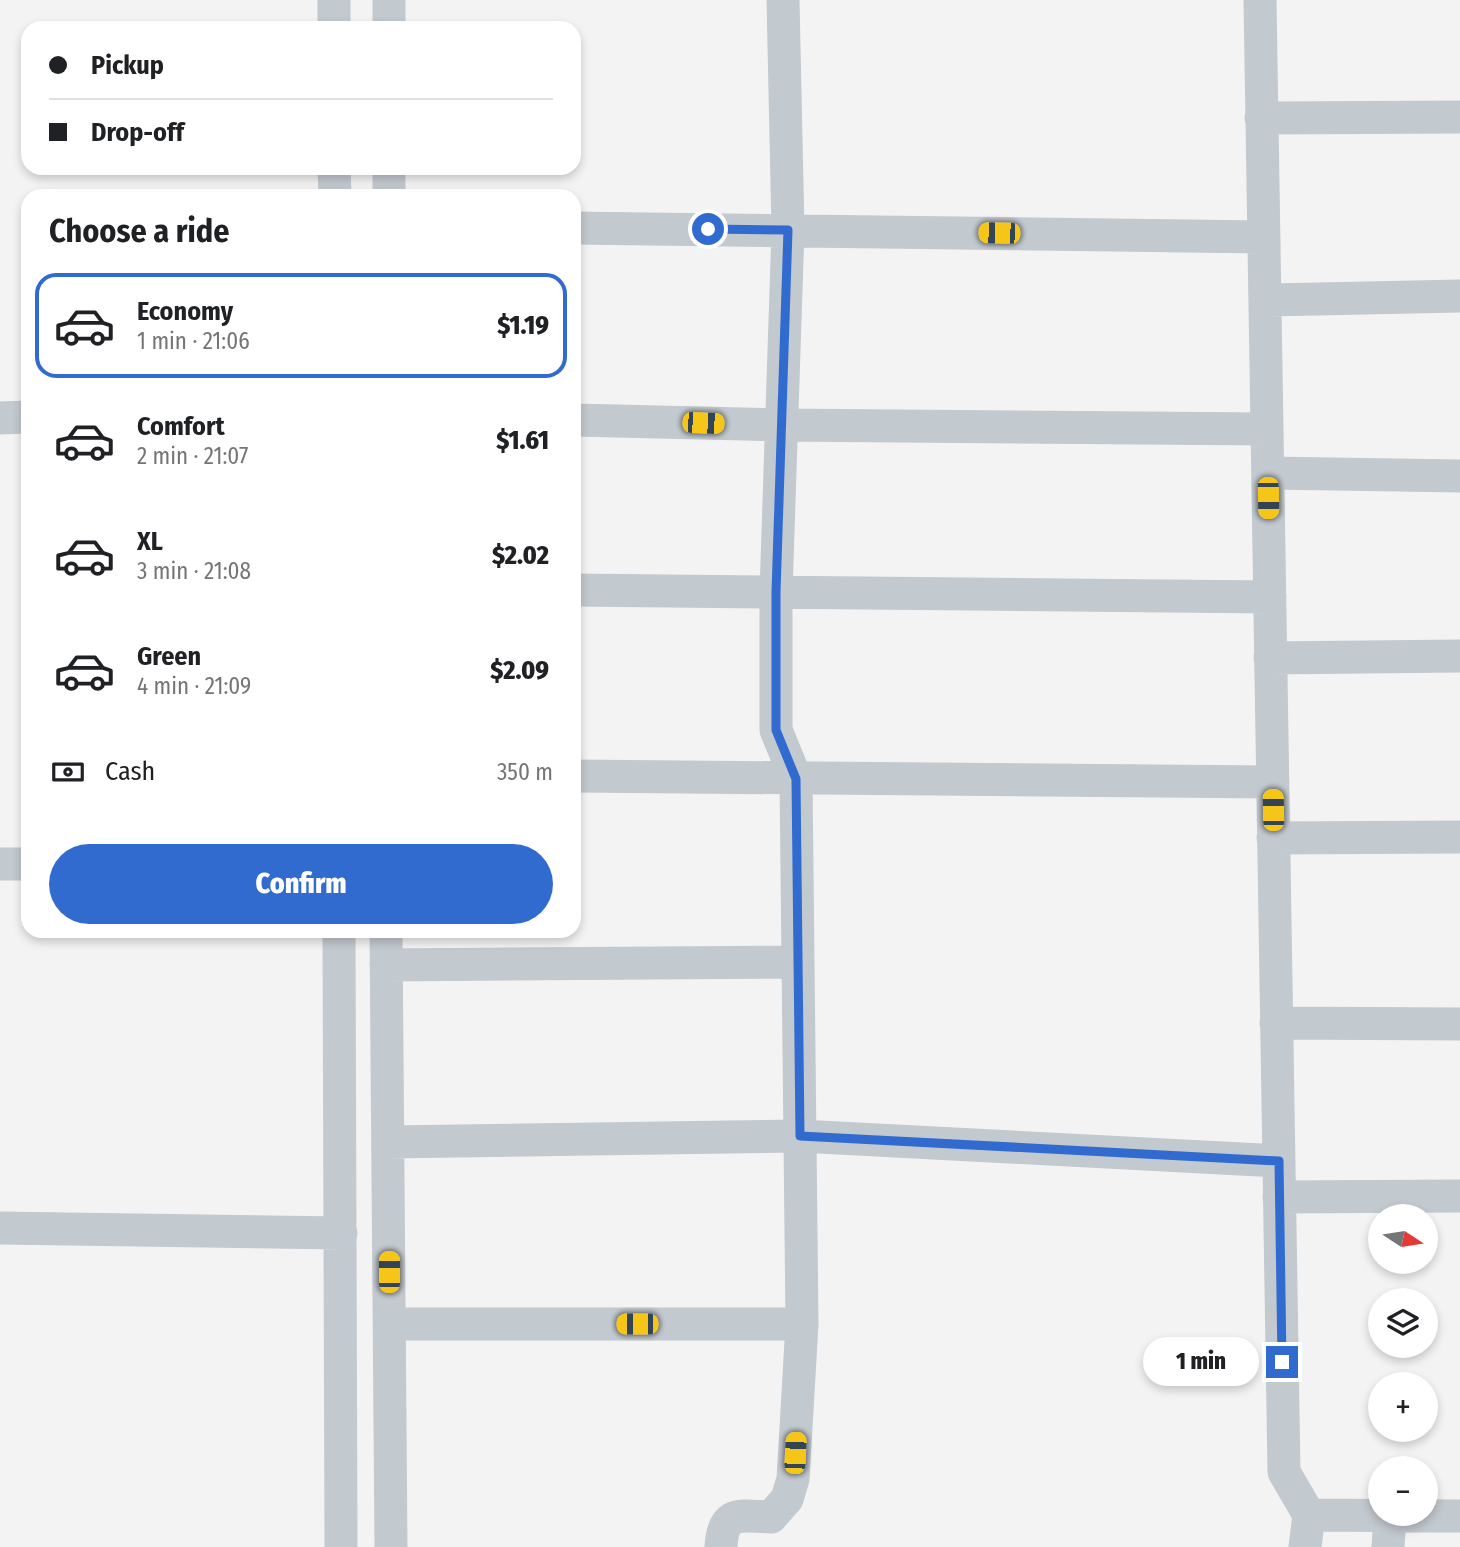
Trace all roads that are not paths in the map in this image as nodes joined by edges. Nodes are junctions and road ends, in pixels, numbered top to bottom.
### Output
1 (334, 0) edge
2 (390, 0) edge
3 (783, 0) edge
4 (1260, 0) edge
5 (334, 21) edge
6 (390, 21) edge
7 (1460, 117) edge
8 (1261, 118) junction
9 (581, 228) edge
10 (788, 230) junction
11 (1264, 237) junction
12 (1460, 296) edge
13 (1265, 300) junction
14 (21, 417) edge
15 (0, 418) edge
16 (581, 420) edge
17 (781, 425) junction
18 (1267, 429) junction
19 (1268, 473) junction
20 (1460, 476) edge
21 (581, 590) edge
22 (776, 592) junction
23 (1270, 597) junction
24 (1460, 656) edge
25 (1270, 658) junction
26 (581, 776) edge
27 (796, 779) junction
28 (1273, 782) junction
29 (1460, 837) edge
30 (1273, 838) junction
31 (0, 864) edge
32 (21, 864) edge
33 (339, 938) edge
34 (386, 938) edge
35 (798, 962) junction
36 (386, 965) junction
37 (1276, 1023) junction
38 (1460, 1024) edge
39 (800, 1136) junction
40 (388, 1142) junction
41 (1279, 1161) junction
42 (1460, 1196) edge
43 (1279, 1197) junction
44 (0, 1228) edge
45 (341, 1233) junction
46 (390, 1324) junction
47 (802, 1324) junction
48 (1460, 1516) edge
49 (1307, 1531) edge
50 (1389, 1531) edge
51 (341, 1547) edge
52 (391, 1547) edge
53 (721, 1547) edge

1 - 5 street
2 - 6 street
3 - 10 street
4 - 8 street
7 - 8 street
8 - 11 street
9 - 10 street
10 - 11 street
10 - 17 street
11 - 13 street
12 - 13 street
13 - 18 street
14 - 15 street
16 - 17 street
17 - 18 street
17 - 22 street
18 - 19 street
19 - 20 street
19 - 23 street
21 - 22 street
22 - 23 street
22 - 27 street
23 - 25 street
24 - 25 street
25 - 28 street
26 - 27 street
27 - 28 street
27 - 35 street
28 - 30 street
29 - 30 street
30 - 37 street
31 - 32 street
33 - 45 street
34 - 36 street
35 - 36 street
35 - 39 street
36 - 40 street
37 - 38 street
37 - 41 street
39 - 40 street
39 - 41 street
39 - 47 street
40 - 46 street
41 - 43 street
42 - 43 street
43 - 49 street
44 - 45 street
45 - 51 street
46 - 47 street
46 - 52 street
47 - 53 street
48 - 50 street
49 - 50 street

